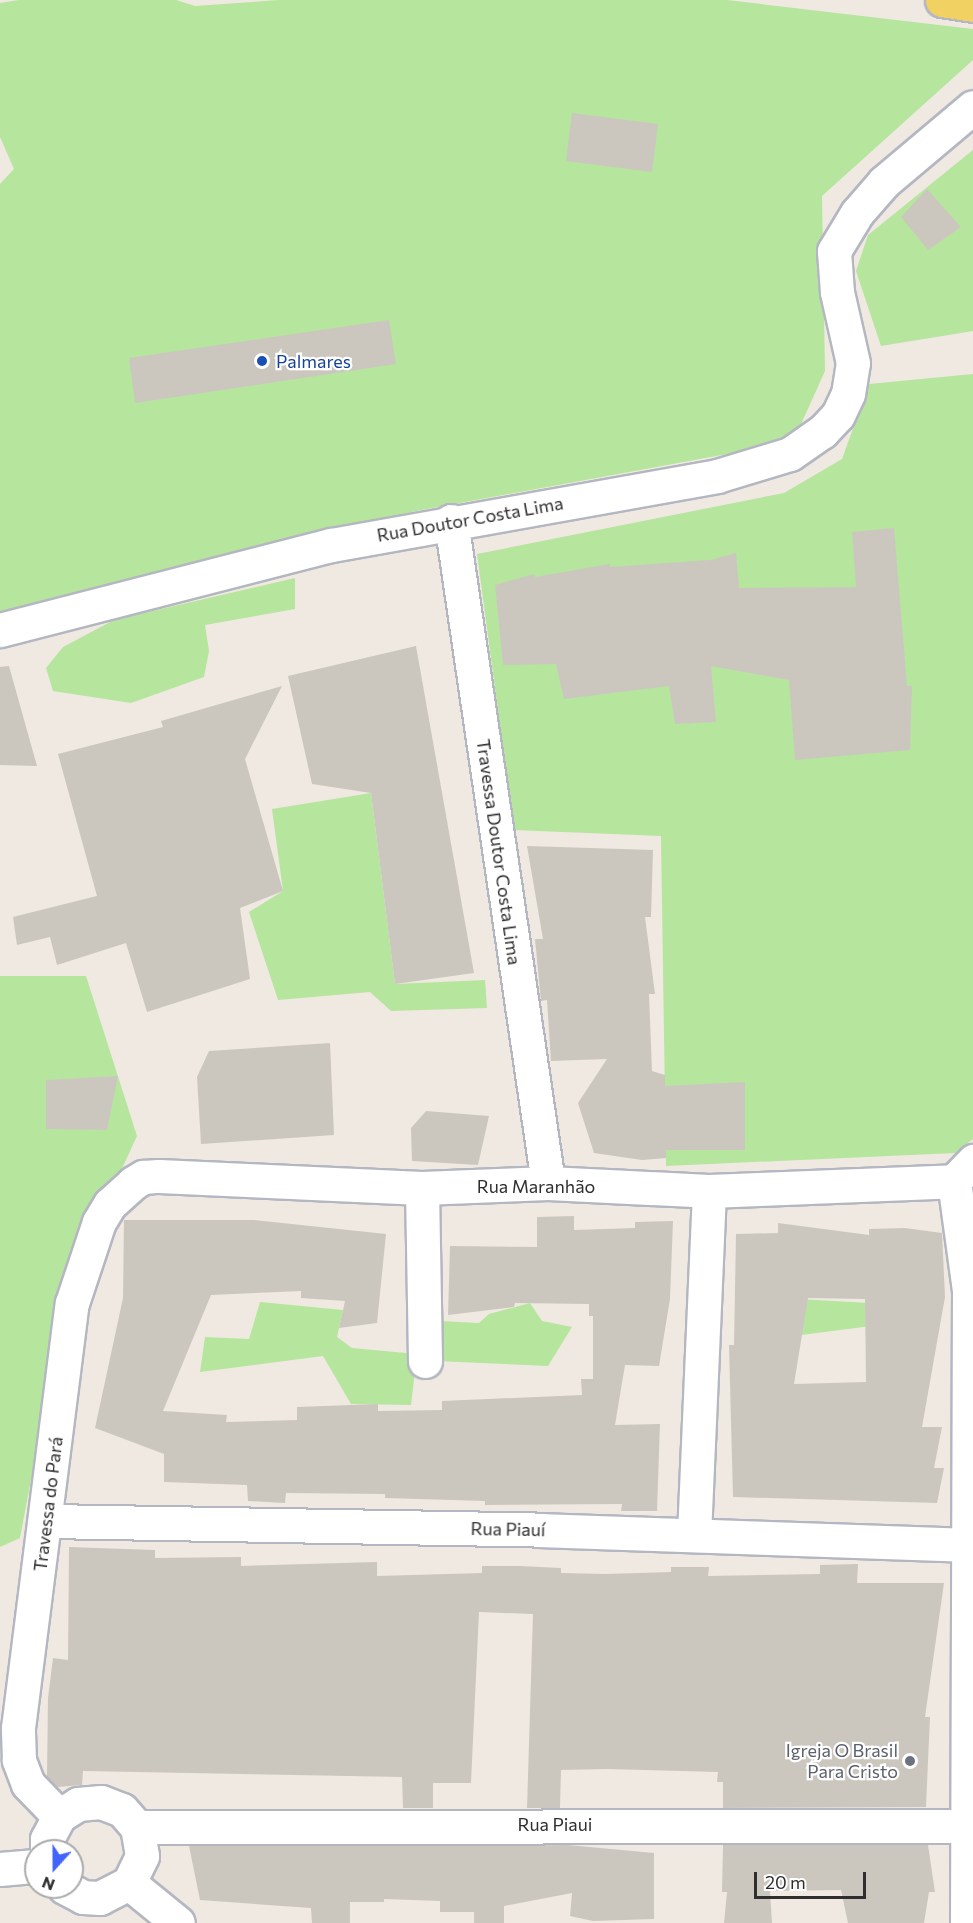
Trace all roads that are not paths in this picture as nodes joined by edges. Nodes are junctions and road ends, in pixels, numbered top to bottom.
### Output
1 (942, 0) edge
2 (973, 5) edge
3 (973, 107) edge
4 (451, 520) junction
5 (0, 630) edge
6 (964, 1171) edge
7 (548, 1183) junction
8 (422, 1188) junction
9 (122, 1190) joint
10 (709, 1191) junction
11 (425, 1361) dead end
12 (47, 1521) junction
13 (694, 1535) junction
14 (969, 1545) junction
15 (59, 1816) junction
16 (971, 1826) edge
17 (137, 1827) junction
18 (47, 1839) edge
19 (24, 1867) edge
20 (0, 1869) edge
21 (129, 1883) junction
22 (84, 1897) edge
23 (178, 1923) edge
24 (967, 1923) edge

1 - 2 main road
3 - 4 street, Rua Doutor Costa Lima
4 - 5 street, Rua Doutor Costa Lima
4 - 7 street, Travessa Doutor Costa Lima
6 - 10 street, Rua Maranhão
6 - 14 street
7 - 8 street, Rua Maranhão
7 - 10 street, Rua Maranhão
8 - 9 street, Rua Maranhão
8 - 11 street
9 - 12 street, Travessa do Pará
10 - 13 street
12 - 13 street, Rua Piauí
12 - 15 street, Travessa do Pará
13 - 14 street, Rua Piauí
14 - 16 street
15 - 17 street
15 - 18 street
16 - 17 street, Rua Piaui
16 - 24 street
17 - 21 street
19 - 20 street
21 - 22 street
21 - 23 street

